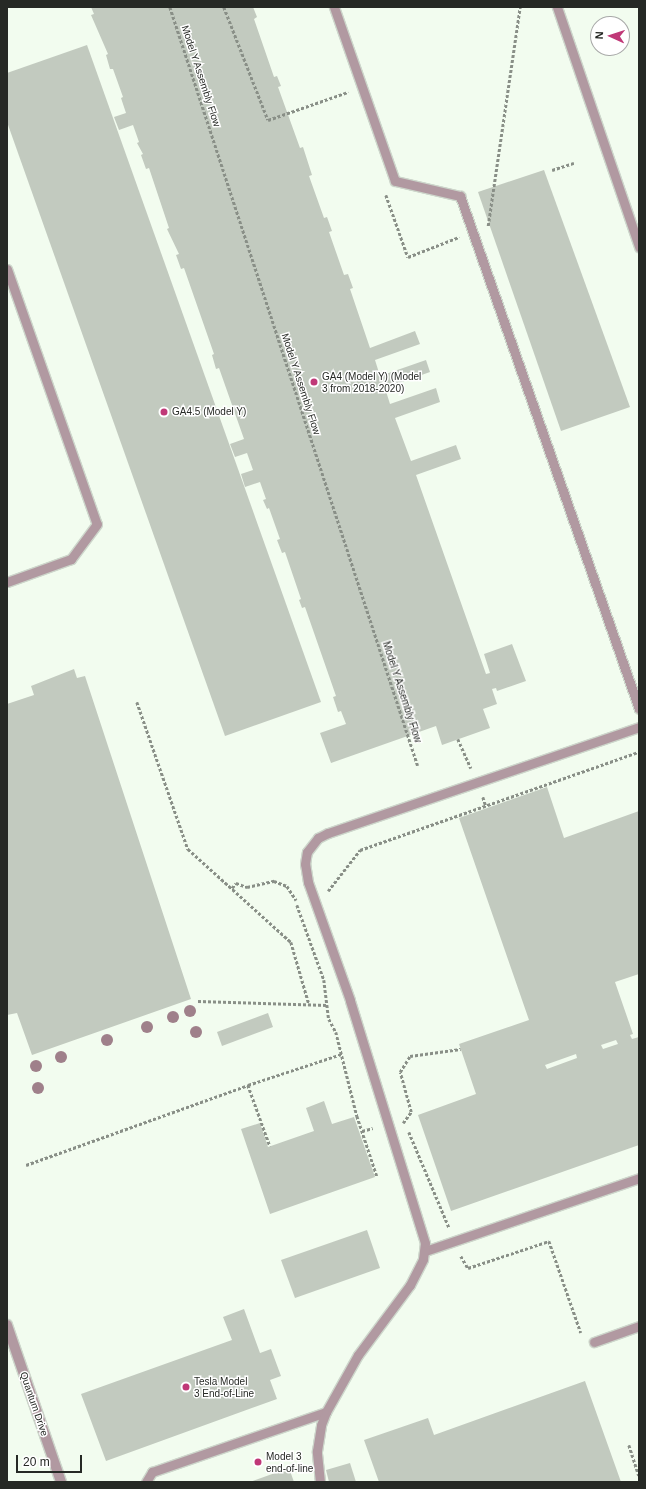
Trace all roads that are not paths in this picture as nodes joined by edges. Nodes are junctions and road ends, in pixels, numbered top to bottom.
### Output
1 (334, 7) edge
2 (557, 7) edge
3 (639, 247) edge
4 (7, 269) edge
5 (7, 582) edge
6 (639, 709) edge
7 (639, 727) edge
8 (639, 1178) edge
9 (425, 1251) junction
10 (7, 1325) edge
11 (639, 1326) edge
12 (594, 1342) dead end
13 (326, 1412) junction
14 (61, 1482) edge
15 (146, 1482) edge
16 (320, 1482) edge

1 - 6 lane
2 - 3 lane
4 - 5 lane
7 - 9 lane
8 - 9 lane
9 - 13 lane
10 - 14 street, Quantum Drive
11 - 12 lane
13 - 15 lane
13 - 16 lane

